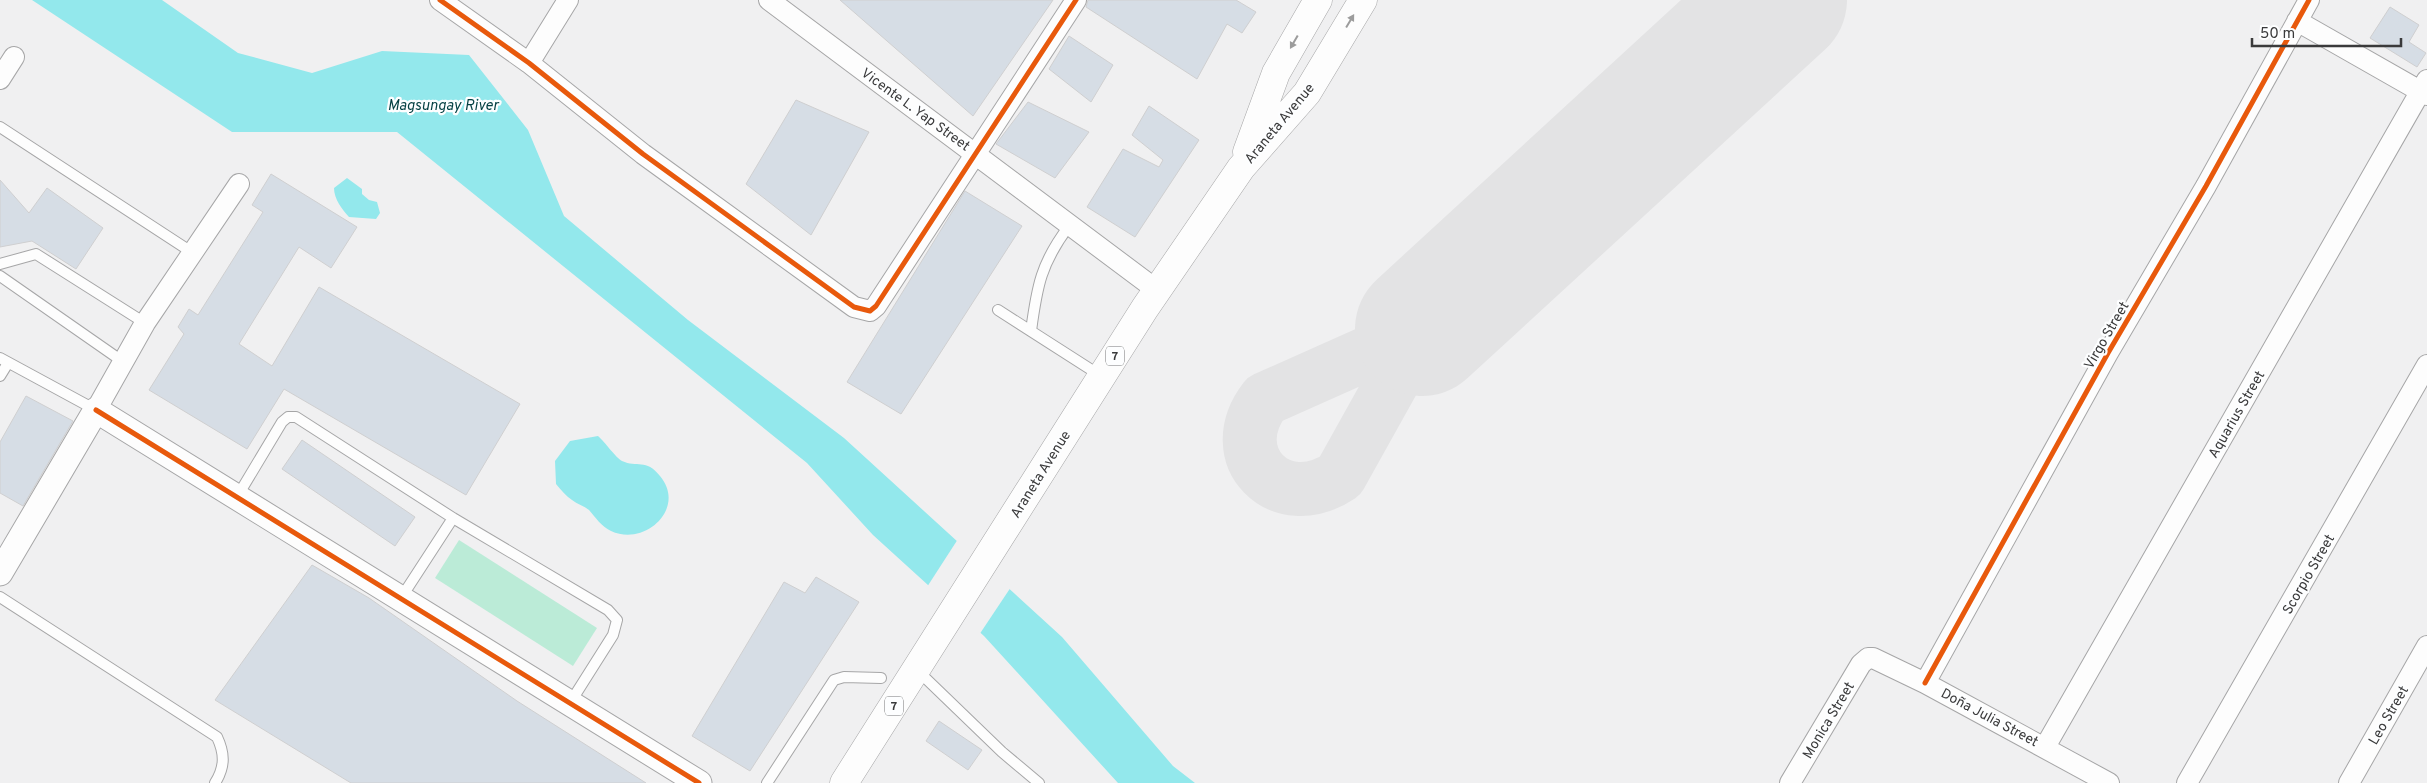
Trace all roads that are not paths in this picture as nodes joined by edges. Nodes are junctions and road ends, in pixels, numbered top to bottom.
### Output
1 (440, 0) edge
2 (568, 0) edge
3 (769, 0) edge
4 (1076, 0) edge
5 (1318, 0) edge
6 (1363, 0) edge
7 (2310, 0) edge
8 (2297, 21) junction
9 (14, 57) dead end
10 (529, 63) junction
11 (0, 79) edge
12 (2425, 89) edge
13 (0, 127) edge
14 (977, 153) junction
15 (1241, 168) junction
16 (239, 184) dead end
17 (1070, 226) junction
18 (193, 253) junction
19 (0, 264) edge
20 (0, 276) edge
21 (1158, 291) junction
22 (998, 310) dead end
23 (146, 323) junction
24 (1031, 331) junction
25 (4, 360) edge
26 (122, 362) junction
27 (2427, 365) edge
28 (0, 376) edge
29 (1102, 377) junction
30 (96, 410) junction
31 (236, 497) junction
32 (452, 518) junction
33 (0, 574) edge
34 (0, 597) edge
35 (401, 598) junction
36 (2427, 646) edge
37 (1868, 658) joint
38 (917, 670) junction
39 (881, 678) dead end
40 (1925, 682) junction
41 (570, 703) junction
42 (2045, 747) junction
43 (214, 783) edge
44 (699, 783) edge
45 (767, 783) edge
46 (844, 783) edge
47 (1039, 783) edge
48 (1790, 783) edge
49 (2109, 783) edge
50 (2187, 783) edge
51 (2349, 783) edge

1 - 10 street
2 - 10 street
3 - 14 street, Vicente L. Yap Street
4 - 14 street
5 -> 15 main road, Araneta Avenue / 7
15 -> 6 main road, Araneta Avenue / 7
7 - 8 street, Virgo Street
8 - 12 street
8 - 40 street, Virgo Street
9 - 11 street
10 - 14 street
12 - 42 street, Aquarius Street
13 - 18 lane
14 - 17 street, Vicente L. Yap Street
15 - 21 main road, Araneta Avenue / 7
16 - 18 street
17 - 21 street, Vicente L. Yap Street
17 - 24 lane
18 - 23 street
19 - 23 lane
20 - 26 lane
21 - 29 main road, Araneta Avenue / 7
22 - 24 lane
23 - 26 street
24 - 29 lane
25 - 28 lane
25 - 30 lane
26 - 30 street
27 - 50 street, Scorpio Street
29 - 38 main road, Araneta Avenue / 7
30 - 31 street
30 - 33 street
31 - 32 lane
31 - 35 street
32 - 35 lane
32 - 41 lane
34 - 43 lane
35 - 41 street
36 - 51 street, Leo Street
37 - 40 street, Doña Julia Street
37 - 48 street, Monica Street
38 - 46 main road, Araneta Avenue / 7
38 - 47 lane
39 - 45 lane
40 - 42 street, Doña Julia Street
41 - 44 street
42 - 49 street, Doña Julia Street

